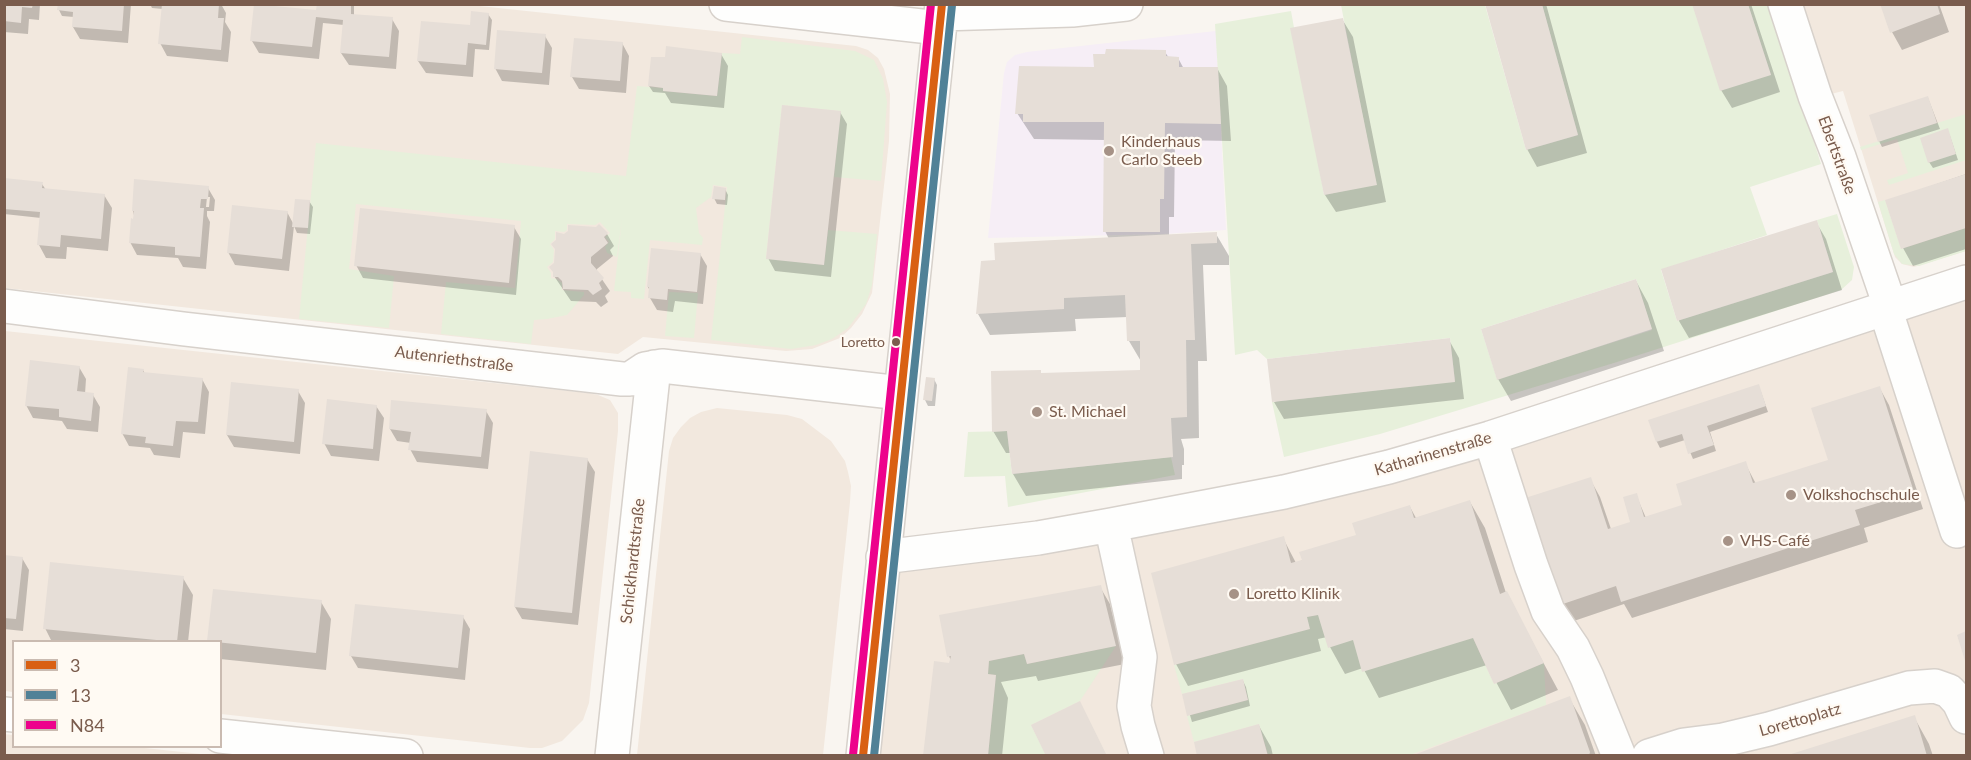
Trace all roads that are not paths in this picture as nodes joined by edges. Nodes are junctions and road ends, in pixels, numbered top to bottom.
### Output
1 (726, 4) edge
2 (1126, 4) edge
3 (1785, 4) edge
4 (941, 15) edge
5 (1966, 282) edge
6 (4, 306) edge
7 (1888, 307) junction
8 (654, 367) junction
9 (902, 393) junction
10 (1490, 438) junction
11 (1111, 525) junction
12 (1957, 531) dead end
13 (883, 557) junction
14 (1958, 704) edge
15 (222, 736) edge
16 (406, 756) edge
17 (612, 756) edge
18 (863, 756) edge
19 (1147, 756) edge
20 (1619, 756) edge
21 (1649, 756) edge

1 - 4 street
2 - 4 street
3 - 7 street, Ebertstraße
4 - 9 street
5 - 7 street, Katharinenstraße
6 - 8 street, Autenriethstraße
7 - 10 street, Katharinenstraße
7 - 12 street, Ebertstraße
8 - 9 street, Autenriethstraße
8 - 17 street, Schickhardtstraße
9 - 13 street
10 - 11 street, Katharinenstraße
10 - 20 street
11 - 13 street, Katharinenstraße
11 - 19 street
13 - 18 street
14 - 21 street, Lorettoplatz
15 - 16 street

